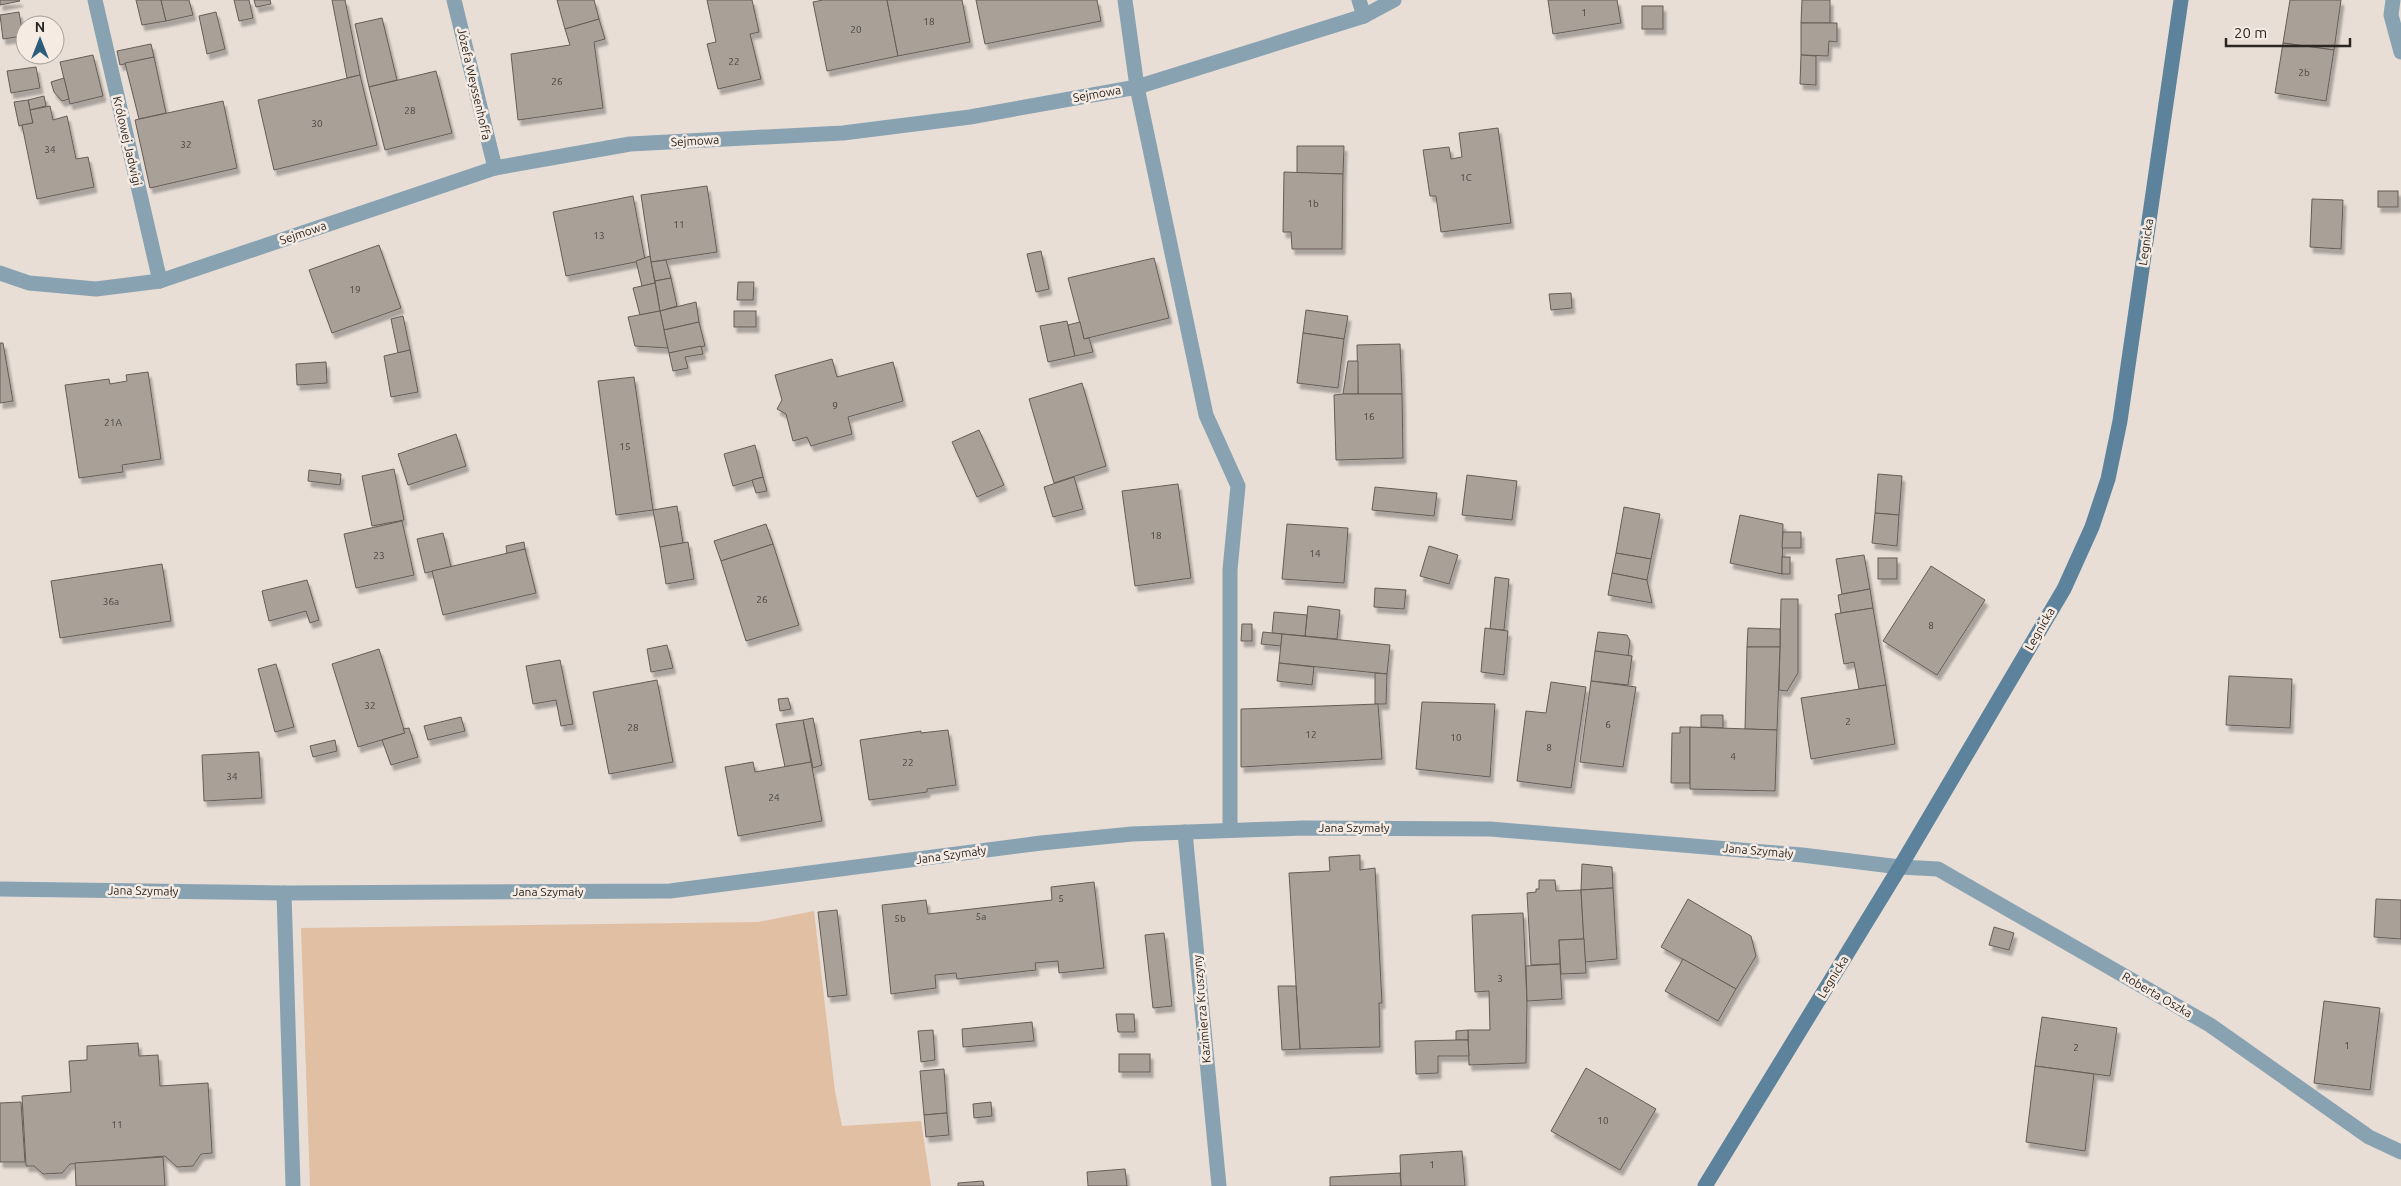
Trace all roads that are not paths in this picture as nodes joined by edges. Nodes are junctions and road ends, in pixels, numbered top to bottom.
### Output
1 (95, 0) edge
2 (454, 0) edge
3 (1125, 0) edge
4 (1359, 0) edge
5 (1394, 0) edge
6 (2181, 0) edge
7 (2394, 0) edge
8 (1364, 16) junction
9 (2401, 52) edge
10 (1137, 86) junction
11 (495, 168) junction
12 (0, 273) edge
13 (160, 281) junction
14 (1230, 830) junction
15 (1185, 832) junction
16 (1900, 867) junction
17 (0, 888) edge
18 (284, 893) junction
19 (2401, 1152) edge
20 (293, 1186) edge
21 (1219, 1186) edge
22 (1705, 1186) edge

1 - 13 street, Królowej Jadwigi
2 - 11 street, Józefa Weyssenhoffa
3 - 10 street
4 - 8 street
5 - 8 street, Sejmowa
6 - 16 main road, Legnicka
7 - 9 street
8 - 10 street, Sejmowa
10 - 11 street, Sejmowa
10 - 14 street
11 - 13 street, Sejmowa
12 - 13 street, Sejmowa
14 - 15 street, Jana Szymały
14 - 16 street, Jana Szymały
15 - 18 street, Jana Szymały
15 - 21 street, Kazimierza Kruszyny
16 - 19 street, Roberta Oszka
16 - 22 main road, Legnicka
17 - 18 street, Jana Szymały
18 - 20 street

